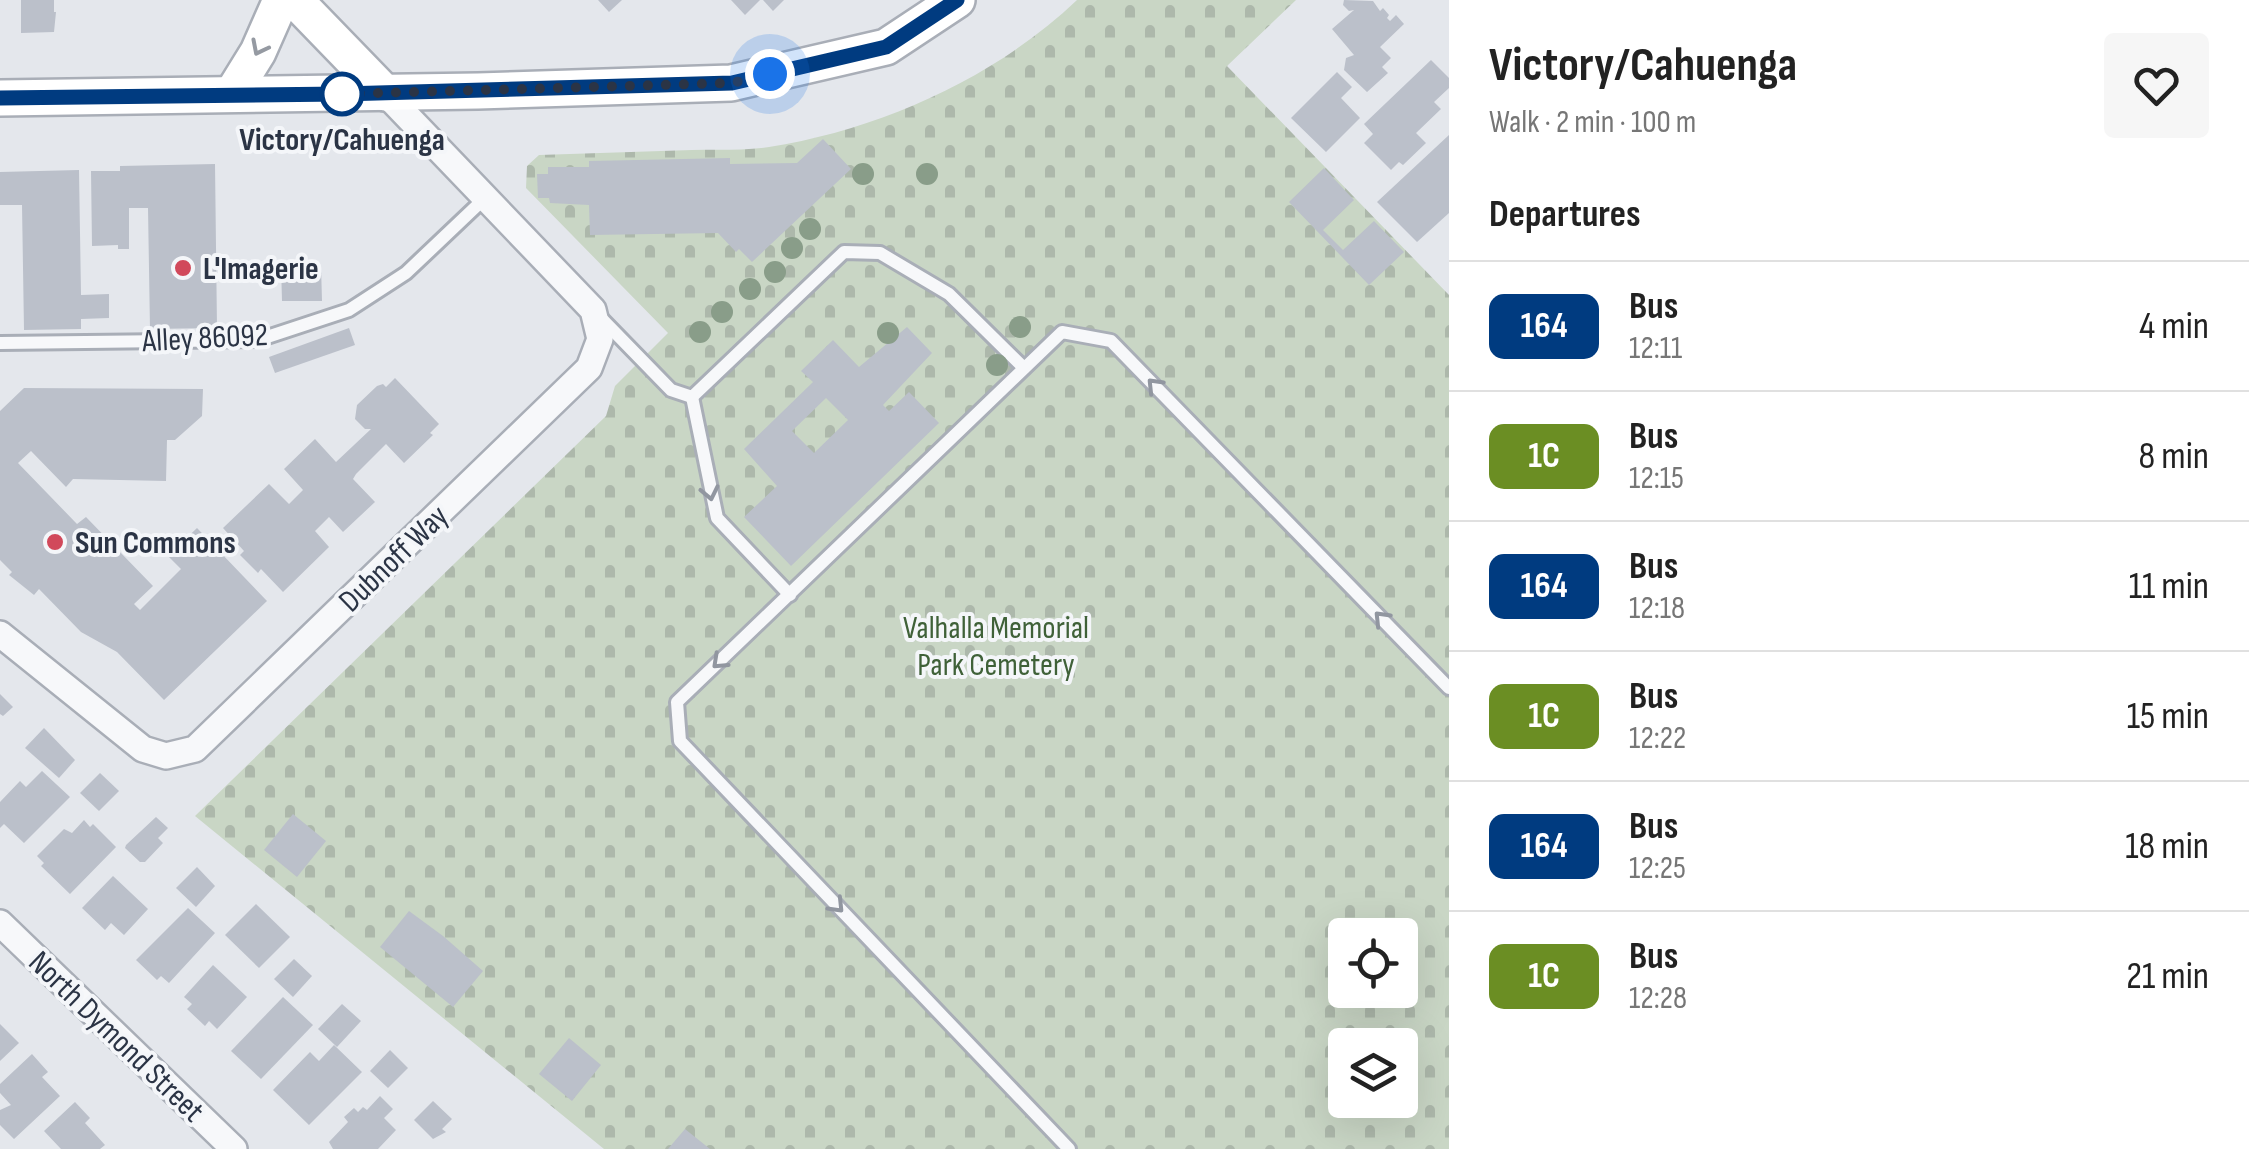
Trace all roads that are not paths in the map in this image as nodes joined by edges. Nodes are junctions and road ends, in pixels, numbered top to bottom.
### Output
1 (281, 0) edge
2 (295, 0) edge
3 (957, 0) edge
4 (385, 93) junction
5 (232, 94) junction
6 (0, 98) edge
7 (485, 198) junction
8 (593, 310) junction
9 (0, 342) edge
10 (1024, 368) junction
11 (692, 398) junction
12 (790, 595) junction
13 (0, 634) edge
14 (1449, 688) edge
15 (0, 922) edge
16 (234, 1149) edge
17 (1069, 1149) edge

1 -> 5 main road
2 - 4 main road
3 - 4 main road
4 - 5 main road
4 - 7 street
5 - 6 main road
7 - 8 street
7 - 9 lane, Alley 86092
8 - 11 lane
8 - 13 street, Dubnoff Way
10 - 11 lane
10 - 12 lane
14 -> 10 lane
11 -> 12 lane
12 -> 17 lane
15 - 16 street, North Dymond Street

